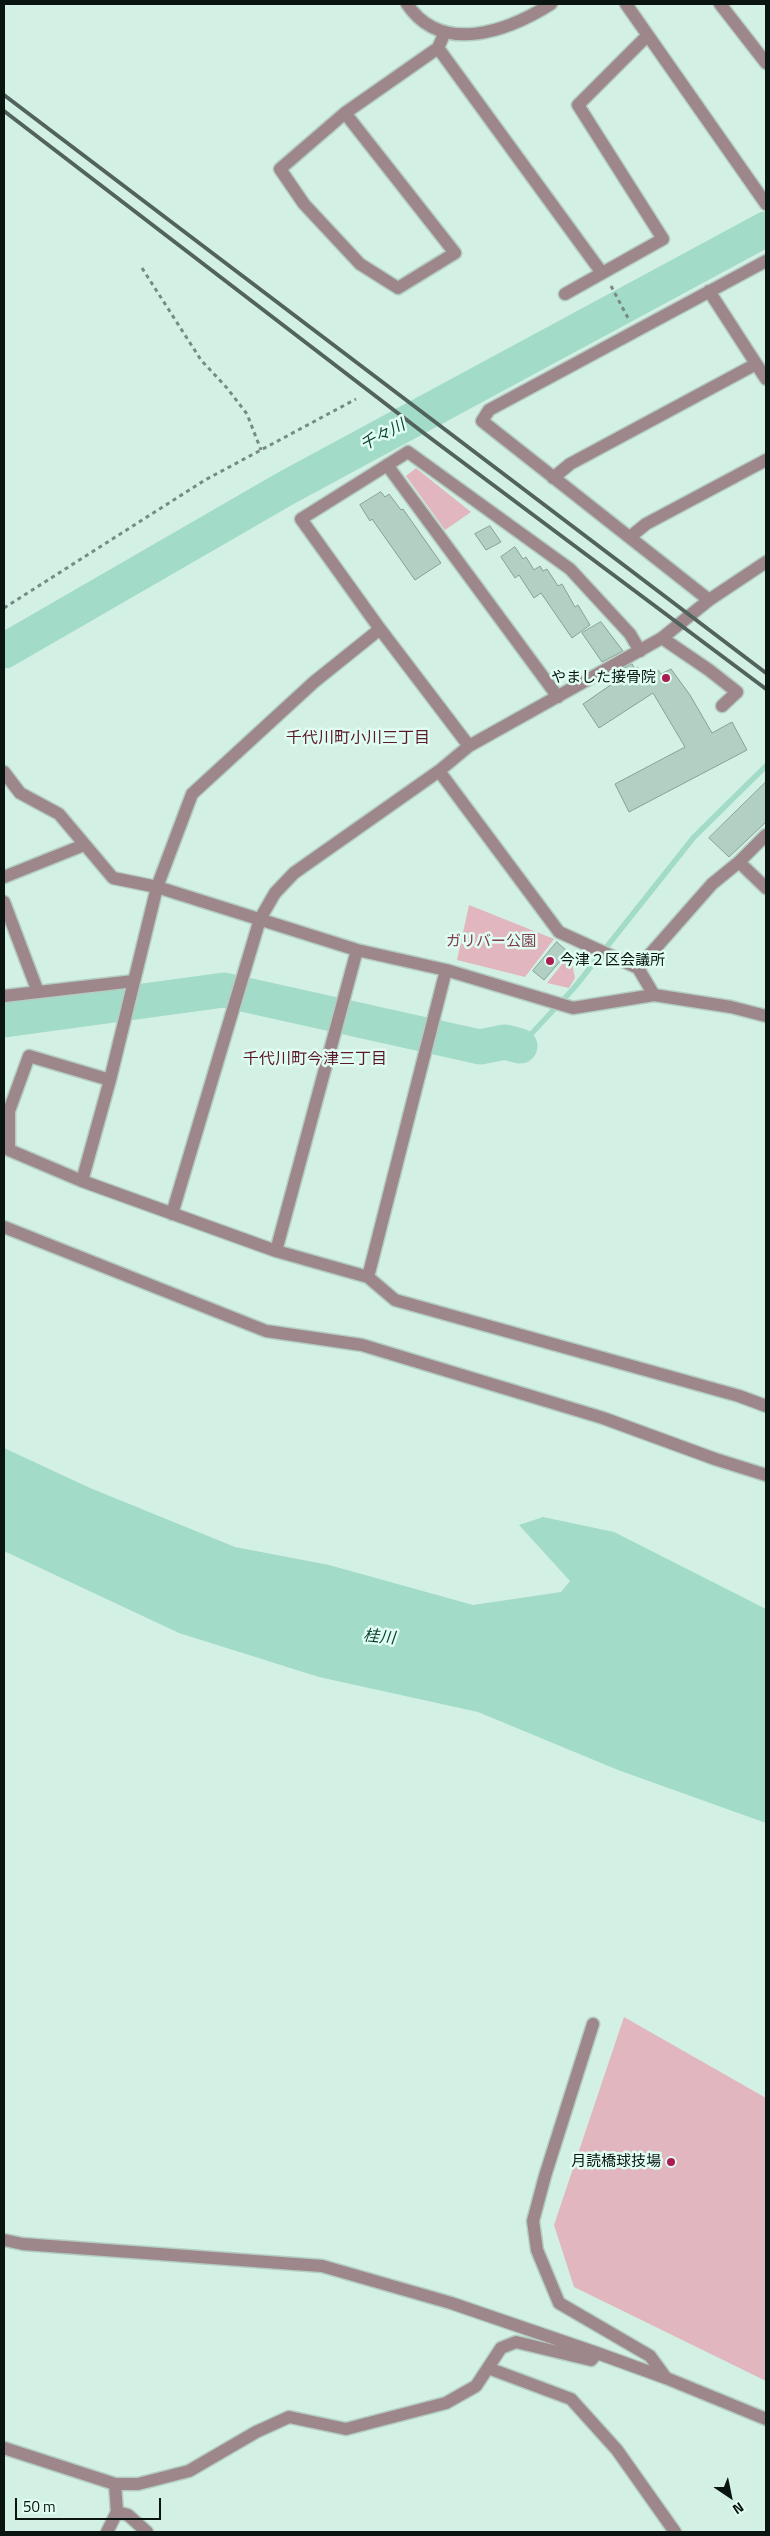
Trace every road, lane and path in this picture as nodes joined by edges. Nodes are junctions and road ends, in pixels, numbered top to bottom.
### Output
1 (407, 4) edge
2 (551, 4) edge
3 (626, 4) edge
4 (720, 4) edge
5 (445, 32) junction
6 (647, 36) junction
7 (438, 48) junction
8 (766, 63) edge
9 (345, 113) junction
10 (766, 204) edge
11 (766, 261) edge
12 (142, 268) dead end
13 (602, 273) junction
14 (610, 284) dead end
15 (709, 291) junction
16 (565, 294) dead end
17 (628, 319) dead end
18 (756, 364) junction
19 (766, 379) edge
20 (356, 399) dead end
21 (261, 450) junction
22 (766, 460) edge
23 (387, 465) junction
24 (553, 478) junction
25 (630, 537) junction
26 (766, 562) edge
27 (709, 600) junction
28 (4, 608) edge
29 (380, 629) junction
30 (662, 638) junction
31 (640, 651) junction
32 (558, 697) junction
33 (722, 706) dead end
34 (469, 746) junction
35 (439, 771) junction
36 (4, 772) edge
37 (766, 836) edge
38 (84, 845) junction
39 (739, 862) junction
40 (4, 876) edge
41 (157, 887) junction
42 (766, 888) edge
43 (4, 902) edge
44 (260, 919) junction
45 (357, 950) junction
46 (638, 968) junction
47 (446, 970) junction
48 (134, 981) junction
49 (38, 992) junction
50 (654, 995) junction
51 (4, 996) edge
52 (766, 1016) edge
53 (110, 1080) junction
54 (6, 1110) edge
55 (82, 1180) junction
56 (172, 1214) junction
57 (4, 1227) edge
58 (276, 1251) junction
59 (368, 1277) junction
60 (766, 1406) edge
61 (766, 1475) edge
62 (593, 2024) dead end
63 (4, 2240) edge
64 (597, 2353) junction
65 (488, 2368) junction
66 (666, 2378) junction
67 (766, 2420) edge
68 (4, 2448) edge
69 (115, 2484) junction
70 (117, 2512) junction
71 (107, 2532) edge
72 (147, 2532) edge
73 (675, 2532) edge

1 - 5 street
2 - 5 street
3 - 6 street
4 - 8 street
5 - 7 street
6 - 10 street
6 - 13 street
7 - 9 street
7 - 13 street
9 - 9 street
11 - 15 street
12 - 21 path
13 - 16 street
14 - 17 path
15 - 18 street
15 - 24 street
18 - 19 street
18 - 24 street
20 - 21 path
21 - 28 path
22 - 25 street
23 - 29 street
23 - 31 street
23 - 32 street
24 - 25 street
25 - 27 street
26 - 27 street
27 - 30 street
29 - 34 street
29 - 41 street
30 - 31 street
30 - 33 street
31 - 32 street
32 - 34 street
34 - 35 street
35 - 44 street
35 - 46 street
36 - 38 street
37 - 39 street
38 - 40 street
38 - 41 street
39 - 42 street
39 - 46 street
41 - 44 street
41 - 48 street
43 - 49 street
44 - 45 street
44 - 56 street
45 - 47 street
45 - 58 street
46 - 50 street
47 - 50 street
47 - 59 street
48 - 49 street
48 - 53 street
49 - 51 street
50 - 52 street
53 - 54 street
53 - 55 street
54 - 55 street
55 - 56 street
56 - 58 street
57 - 61 street
58 - 59 street
59 - 60 street
62 - 66 street
63 - 64 street
64 - 65 street
64 - 66 street
65 - 69 street
65 - 73 street
66 - 67 street
68 - 69 street
69 - 70 street
70 - 71 street
70 - 72 street

